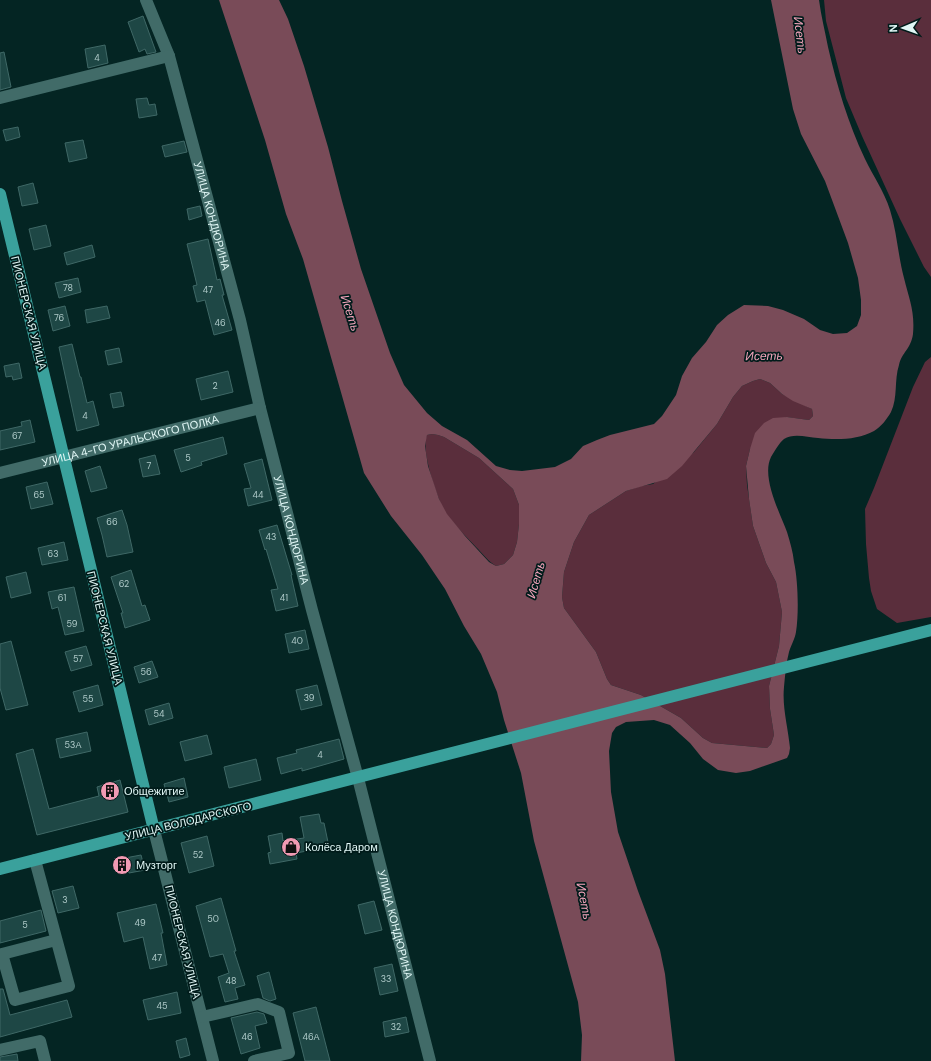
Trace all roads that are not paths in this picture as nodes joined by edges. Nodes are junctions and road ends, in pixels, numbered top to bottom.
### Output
1 (146, 0) edge
2 (169, 56) junction
3 (0, 98) edge
4 (0, 194) edge
5 (260, 408) junction
6 (64, 458) junction
7 (0, 473) edge
8 (931, 630) edge
9 (358, 778) junction
10 (154, 830) junction
11 (35, 860) junction
12 (0, 869) edge
13 (56, 940) junction
14 (202, 1017) junction
15 (0, 1050) edge
16 (45, 1061) edge
17 (213, 1061) edge
18 (254, 1061) edge
19 (430, 1061) edge

1 - 2 street, УЛИЦА КОНДЮРИНА
2 - 3 street
2 - 5 street, УЛИЦА КОНДЮРИНА
4 - 6 main road, ПИОНЕРСКАЯ УЛИЦА
5 - 6 street, УЛИЦА 4-ГО УРАЛЬСКОГО ПОЛКА
5 - 9 street, УЛИЦА КОНДЮРИНА
6 - 7 street, УЛИЦА 4-ГО УРАЛЬСКОГО ПОЛКА
6 - 10 main road, ПИОНЕРСКАЯ УЛИЦА
8 - 9 main road, УЛИЦА ВОЛОДАРСКОГО
9 - 10 main road, УЛИЦА ВОЛОДАРСКОГО
9 - 19 street, УЛИЦА КОНДЮРИНА
10 - 11 main road, УЛИЦА ВОЛОДАРСКОГО
10 - 14 street, ПИОНЕРСКАЯ УЛИЦА
11 - 12 main road, УЛИЦА ВОЛОДАРСКОГО
11 - 13 street
13 - 13 street
14 - 17 street, ПИОНЕРСКАЯ УЛИЦА
14 - 18 street
15 - 16 street

